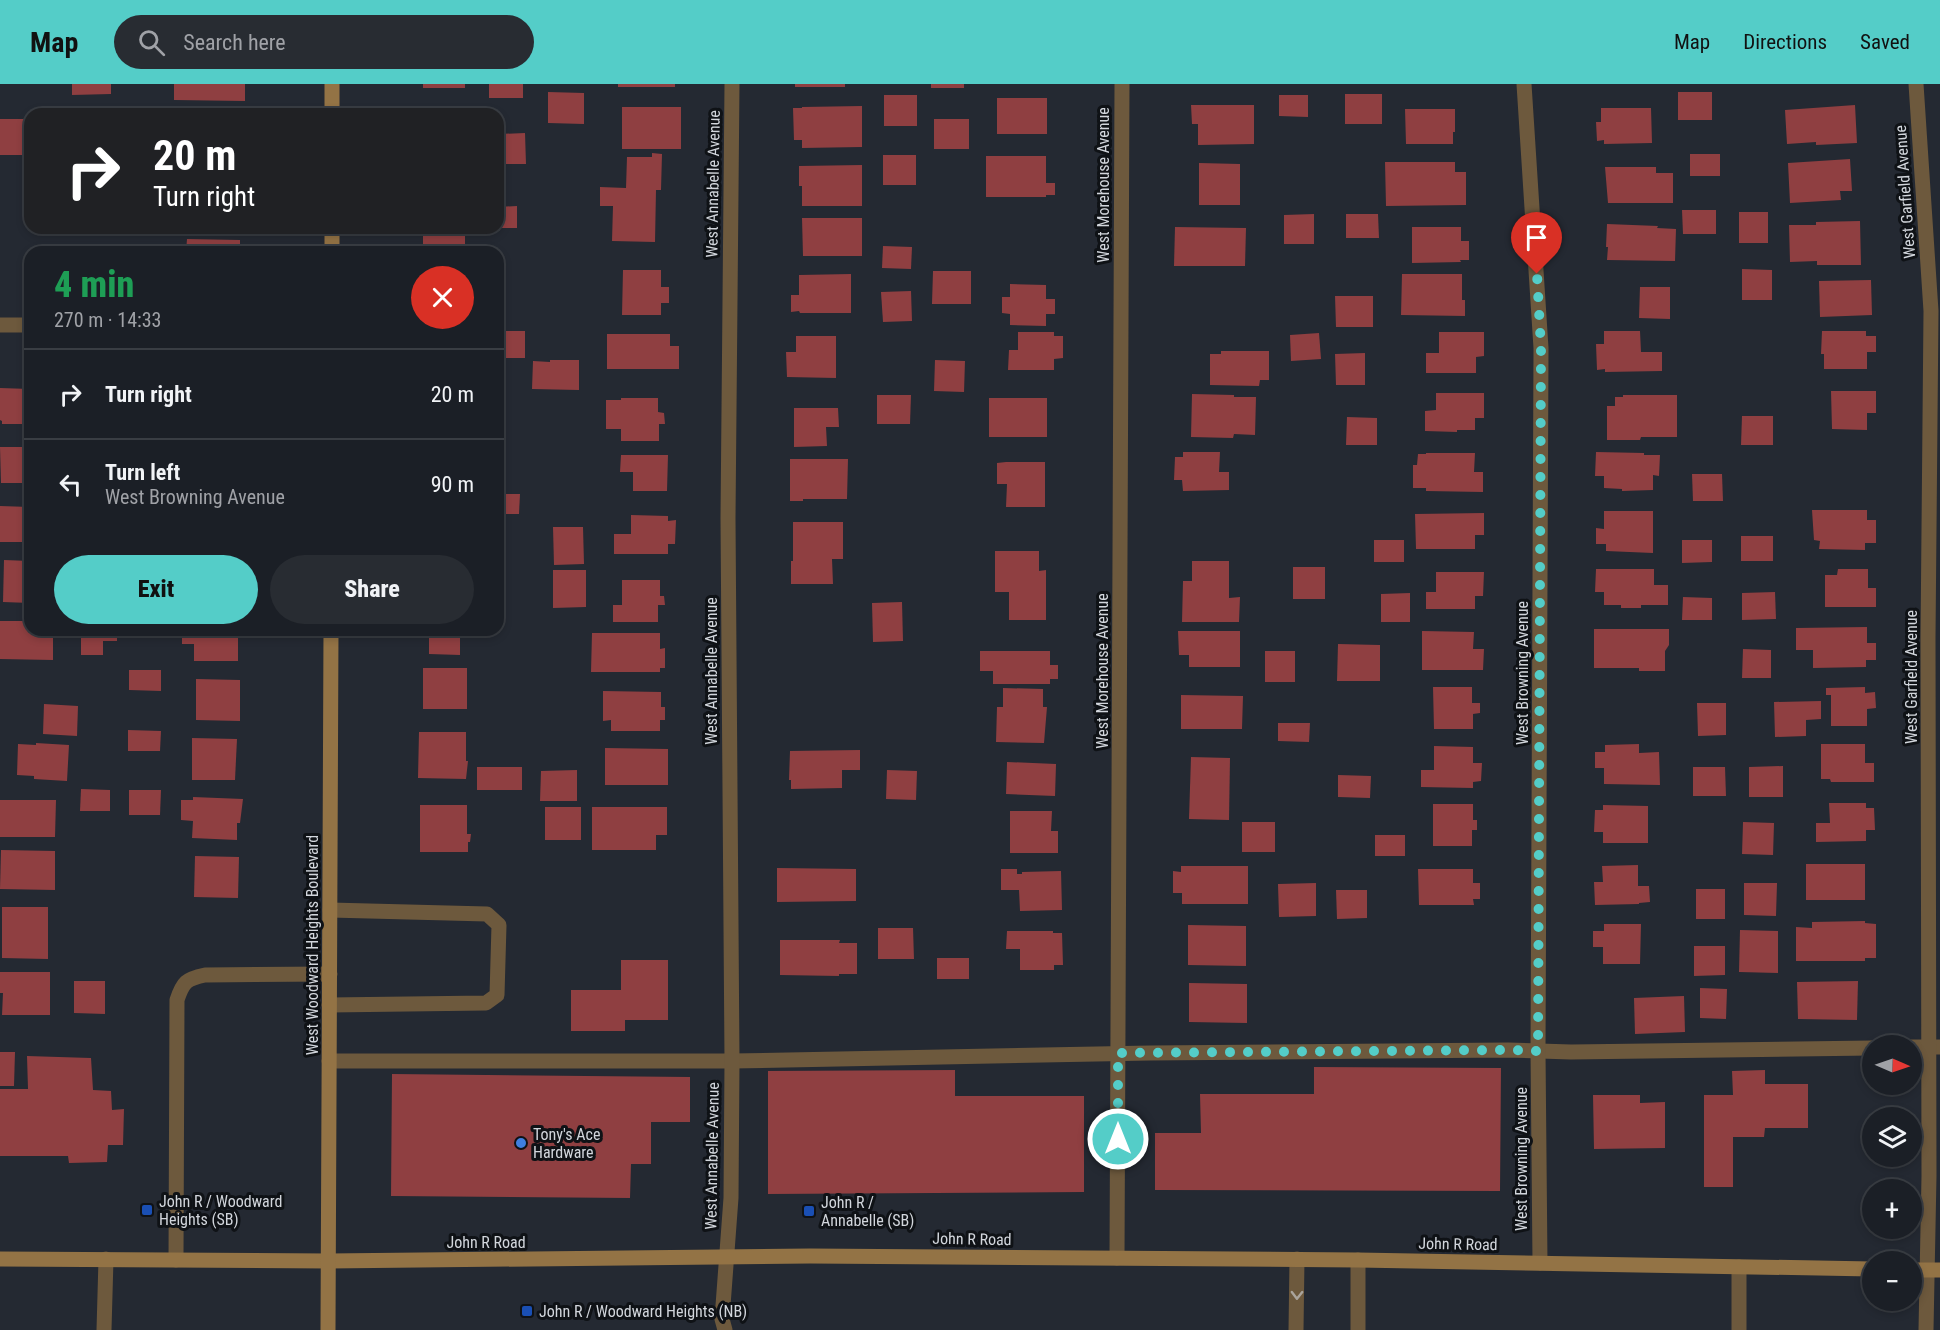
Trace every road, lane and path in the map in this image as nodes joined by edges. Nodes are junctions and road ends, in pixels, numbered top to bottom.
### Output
1 (332, 84) edge
2 (732, 84) edge
3 (1122, 84) edge
4 (1524, 84) edge
5 (1916, 84) edge
6 (332, 108) edge
7 (0, 325) edge
8 (24, 326) edge
9 (331, 636) edge
10 (330, 910) junction
11 (330, 974) junction
12 (329, 1005) junction
13 (1935, 1047) edge
14 (1862, 1048) edge
15 (1538, 1051) junction
16 (1118, 1053) junction
17 (329, 1061) junction
18 (732, 1061) junction
19 (727, 1257) junction
20 (1117, 1258) junction
21 (0, 1259) edge
22 (106, 1259) junction
23 (1297, 1259) junction
24 (176, 1260) junction
25 (1358, 1260) junction
26 (329, 1261) junction
27 (1540, 1263) junction
28 (1739, 1267) junction
29 (1862, 1269) edge
30 (1934, 1270) edge
31 (104, 1330) edge
32 (328, 1330) edge
33 (725, 1330) edge
34 (1296, 1330) edge
35 (1358, 1330) edge
36 (1739, 1330) edge
37 (1926, 1330) edge

1 - 6 main road
2 - 18 street, West Annabelle Avenue
3 - 16 street, West Morehouse Avenue
4 - 15 street, West Browning Avenue
5 - 13 street, West Garfield Avenue
7 - 8 street
9 - 10 main road, West Woodward Heights Boulevard
10 - 11 main road, West Woodward Heights Boulevard
10 - 12 street
11 - 12 main road, West Woodward Heights Boulevard
11 - 24 street
12 - 17 main road, West Woodward Heights Boulevard
13 - 30 street, West Garfield Avenue
14 - 15 street
15 - 16 street
15 - 27 street, West Browning Avenue
16 - 18 street
16 - 20 street, West Morehouse Avenue
17 - 18 street
17 - 26 main road, West Woodward Heights Boulevard
18 - 19 street, West Annabelle Avenue
19 - 20 main road, John R Road
19 - 26 main road, John R Road
19 - 33 street, West Annabelle Avenue
20 - 23 main road, John R Road
21 - 22 main road, John R Road
22 - 24 main road, John R Road
22 - 31 street
23 - 25 main road, John R Road
23 -> 34 street
24 - 26 main road, John R Road
25 - 27 main road, John R Road
25 - 35 street
26 - 32 main road, West Woodward Heights Boulevard
27 - 28 main road, John R Road
28 - 29 main road, John R Road
28 - 36 street
30 - 37 street, West Garfield Avenue

